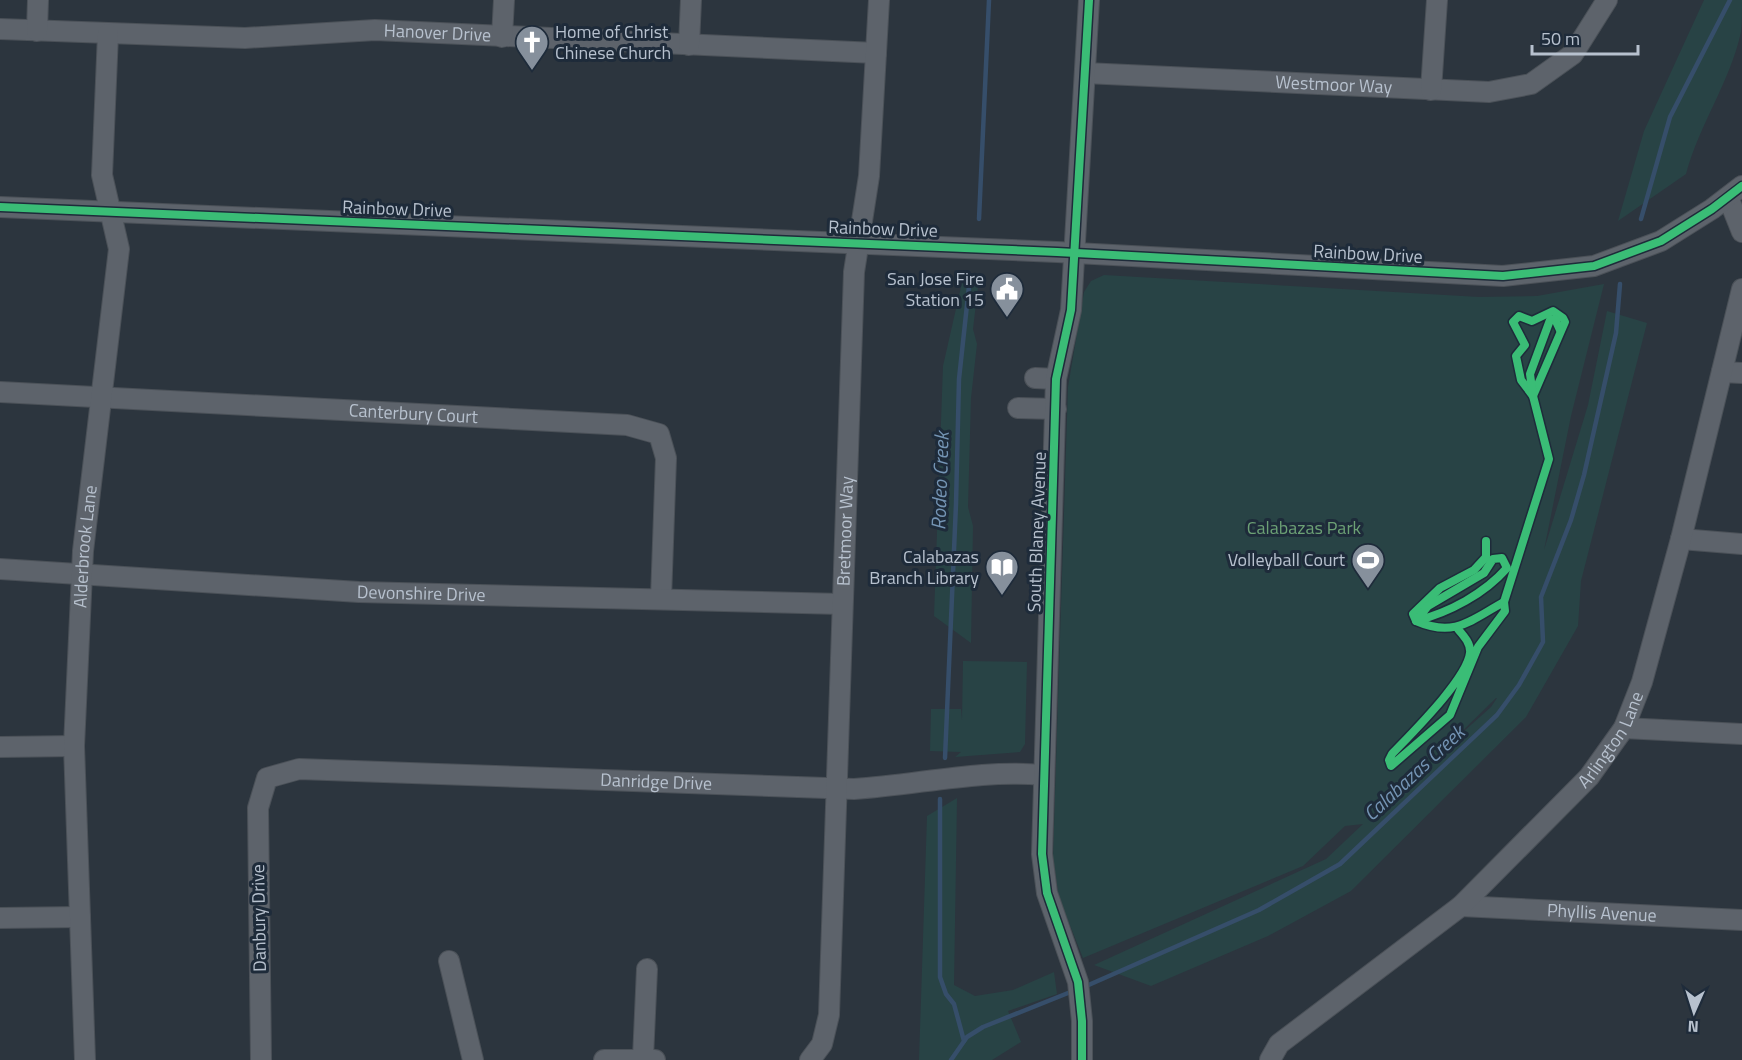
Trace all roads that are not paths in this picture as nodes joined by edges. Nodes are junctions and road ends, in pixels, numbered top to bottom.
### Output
1 (38, 0) edge
2 (504, 0) edge
3 (691, 0) edge
4 (879, 0) edge
5 (1089, 0) edge
6 (1437, 0) edge
7 (1607, 0) edge
8 (0, 29) edge
9 (36, 31) junction
10 (108, 34) junction
11 (502, 37) junction
12 (689, 45) junction
13 (876, 53) junction
14 (1085, 73) junction
15 (1431, 90) junction
16 (1735, 191) edge
17 (0, 207) edge
18 (110, 212) junction
19 (1742, 232) edge
20 (857, 243) junction
21 (1074, 253) junction
22 (1742, 289) edge
23 (1732, 373) edge
24 (1035, 378) dead end
25 (1056, 379) junction
26 (0, 392) edge
27 (103, 395) junction
28 (1018, 408) dead end
29 (1056, 409) junction
30 (1681, 539) junction
31 (1742, 544) edge
32 (0, 569) edge
33 (81, 573) junction
34 (661, 599) junction
35 (841, 604) junction
36 (1624, 728) junction
37 (1742, 734) edge
38 (74, 746) junction
39 (0, 747) edge
40 (1043, 775) junction
41 (267, 778) joint
42 (837, 788) junction
43 (1461, 906) junction
44 (80, 917) junction
45 (0, 918) edge
46 (1742, 920) edge
47 (449, 961) dead end
48 (647, 969) dead end
49 (649, 1059) edge
50 (85, 1060) edge
51 (261, 1060) edge
52 (473, 1060) edge
53 (604, 1060) edge
54 (810, 1060) edge
55 (1082, 1060) edge
56 (1270, 1060) edge

1 - 9 street
2 - 11 street
3 - 12 street
4 - 13 street, Bretmoor Way
5 - 14 street, South Blaney Avenue
6 - 15 street
7 - 15 street, Westmoor Way
8 - 9 street, Hanover Drive
9 - 10 street, Hanover Drive
10 - 11 street, Hanover Drive
10 - 18 street, Alderbrook Lane
11 - 12 street, Hanover Drive
12 - 13 street, Hanover Drive
13 - 20 street, Bretmoor Way
14 - 15 street, Westmoor Way
14 - 21 street, South Blaney Avenue
16 - 19 street
16 - 21 street, Rainbow Drive
17 - 18 street, Rainbow Drive
18 - 20 street, Rainbow Drive
18 - 27 street, Alderbrook Lane
20 - 21 street, Rainbow Drive
20 - 35 street, Bretmoor Way
21 - 25 street, South Blaney Avenue
22 - 23 street, Arlington Lane
23 - 30 street, Arlington Lane
24 - 25 street
25 - 29 street, South Blaney Avenue
26 - 27 street, Canterbury Court
27 - 33 street, Alderbrook Lane
27 - 34 street, Canterbury Court
28 - 29 street
29 - 40 street, South Blaney Avenue
30 - 31 street
30 - 36 street, Arlington Lane
32 - 33 street, Devonshire Drive
33 - 34 street, Devonshire Drive
33 - 38 street, Alderbrook Lane
34 - 35 street, Devonshire Drive
35 - 42 street, Bretmoor Way
36 - 37 street
36 - 43 street, Arlington Lane
38 - 39 street
38 - 44 street, Alderbrook Lane
40 - 42 street, Danridge Drive
40 - 55 street, South Blaney Avenue
41 - 42 street, Danridge Drive
41 - 51 street, Danbury Drive
42 - 54 street, Bretmoor Way
43 - 46 street, Phyllis Avenue
43 - 56 street, Arlington Lane
44 - 45 street
44 - 50 street, Alderbrook Lane
47 - 52 street
48 - 49 street
49 - 53 street

